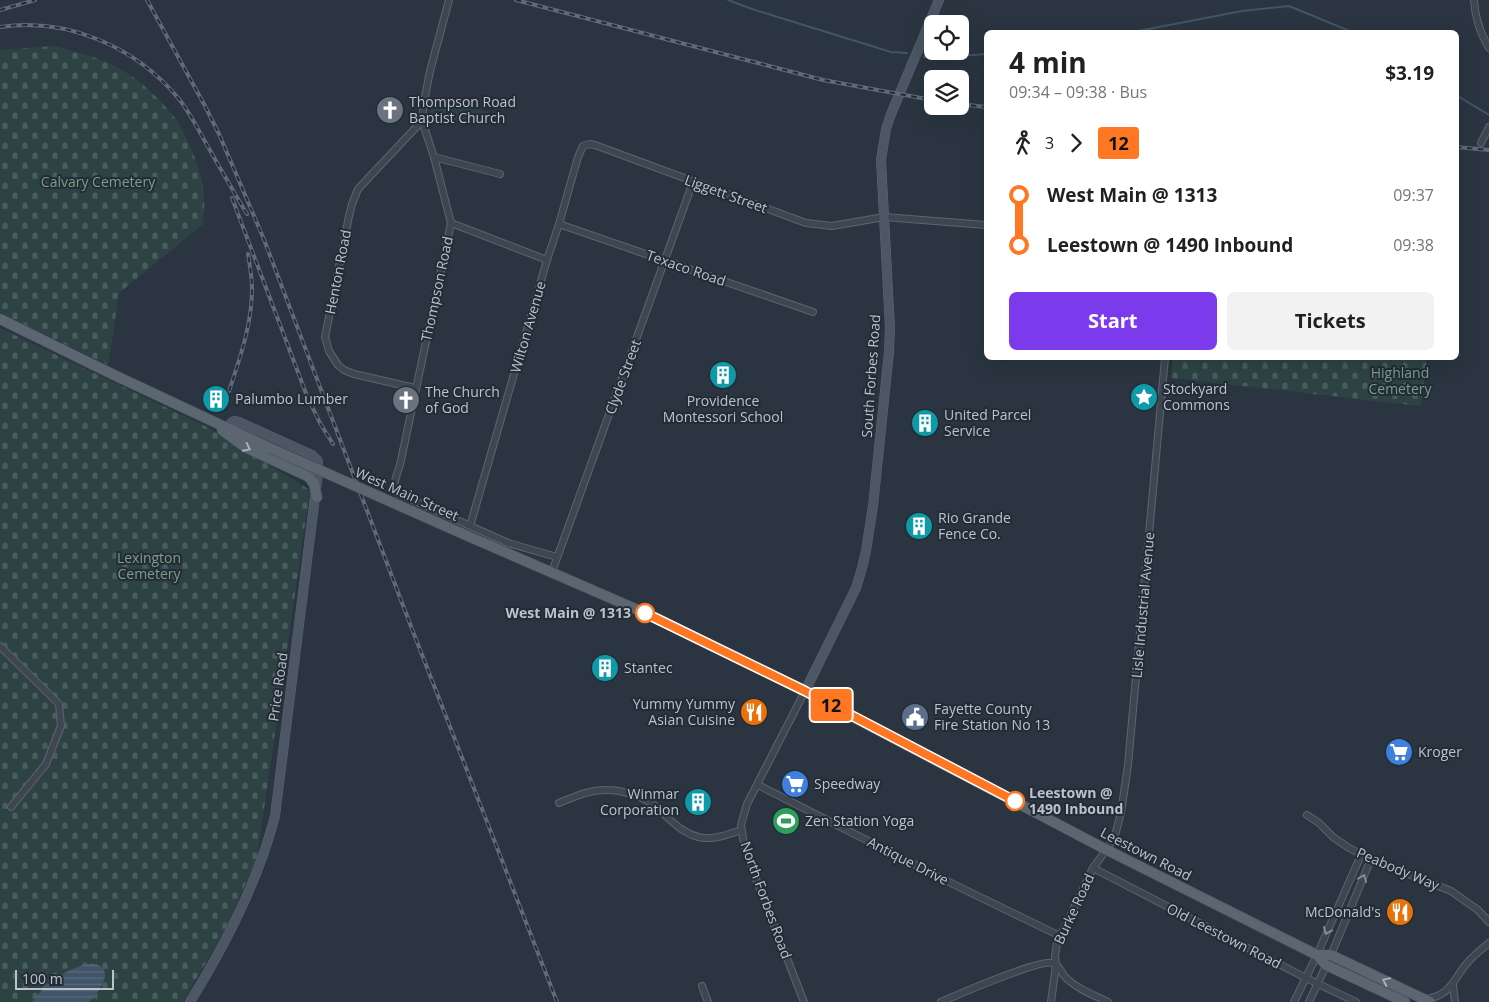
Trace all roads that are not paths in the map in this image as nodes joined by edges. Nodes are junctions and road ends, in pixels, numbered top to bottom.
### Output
1 (449, 0) edge
2 (939, 0) edge
3 (1474, 0) edge
4 (1489, 48) edge
5 (422, 121) junction
6 (1489, 127) edge
7 (1482, 143) dead end
8 (434, 157) junction
9 (578, 157) joint
10 (500, 174) dead end
11 (693, 182) junction
12 (884, 217) junction
13 (451, 223) junction
14 (559, 224) junction
15 (984, 225) edge
16 (547, 260) junction
17 (665, 261) junction
18 (813, 312) dead end
19 (0, 319) edge
20 (1165, 360) edge
21 (415, 388) junction
22 (208, 420) junction
23 (228, 429) junction
24 (316, 497) junction
25 (470, 526) junction
26 (557, 557) junction
27 (552, 572) junction
28 (0, 646) edge
29 (805, 691) junction
30 (758, 785) junction
31 (559, 803) dead end
32 (11, 807) dead end
33 (1307, 815) dead end
34 (741, 830) junction
35 (1107, 850) junction
36 (1361, 855) junction
37 (1371, 859) junction
38 (1093, 868) junction
39 (1489, 922) edge
40 (1060, 936) junction
41 (1489, 943) edge
42 (1317, 955) junction
43 (1329, 960) junction
44 (1056, 965) junction
45 (1306, 978) junction
46 (1318, 984) junction
47 (1453, 985) junction
48 (702, 986) dead end
49 (1427, 1000) edge
50 (190, 1002) edge
51 (708, 1002) edge
52 (804, 1002) edge
53 (941, 1002) edge
54 (1050, 1002) edge
55 (1108, 1002) edge
56 (1294, 1002) edge
57 (1308, 1002) edge
58 (1356, 1002) edge
59 (1405, 1002) edge
60 (1455, 1002) edge

1 - 5 street, Thompson Road
2 - 12 main road, South Forbes Road
3 - 4 street
5 - 8 street, Thompson Road
5 - 21 street, Henton Road
6 - 7 street
8 - 10 street
8 - 13 street, Thompson Road
9 - 11 street, Liggett Street
9 - 14 street, Wilton Avenue
11 - 12 street, Liggett Street
11 - 17 street, Clyde Street
12 - 15 street
12 - 29 main road, South Forbes Road
13 - 16 street
13 - 21 street, Thompson Road
14 - 16 street, Wilton Avenue
14 - 17 street, Texaco Road
16 - 25 street, Wilton Avenue
17 - 18 street, Texaco Road
17 - 26 street, Clyde Street
19 - 22 main road, West Main Street
20 - 35 street, Lisle Industrial Avenue
21 - 25 street, Thompson Road
22 - 23 main road, West Main Street
22 -> 24 main road
23 - 24 main road, Price Road
23 - 27 main road, West Main Street, bridge
24 - 50 main road, Price Road
25 - 26 street
26 - 27 street, Clyde Street
27 - 29 main road, West Main Street
28 - 32 street
29 - 30 street, North Forbes Road
29 - 35 main road, Leestown Road
30 - 34 street, North Forbes Road
30 - 40 street, Antique Drive
31 - 34 street
33 - 36 street, Peabody Way
34 - 52 street, North Forbes Road
35 - 38 street, Burke Road
35 - 42 main road, Leestown Road
36 - 37 street, Peabody Way
36 -> 42 street
37 - 39 street, Peabody Way
43 -> 37 street
38 - 40 street, Burke Road
38 - 45 street, Old Leestown Road
40 - 44 street, Burke Road
41 - 47 street
42 - 43 main road, Leestown Road
42 - 45 street
43 - 46 street
49 -> 43 main road, Leestown Road
43 - 59 main road, Leestown Road
44 - 53 street
44 - 54 street, Burke Road
44 - 55 street
45 - 46 street, Old Leestown Road
45 - 56 street
46 - 57 street
46 - 58 street, Old Leestown Road
47 - 49 street
47 - 60 street
48 - 51 street

